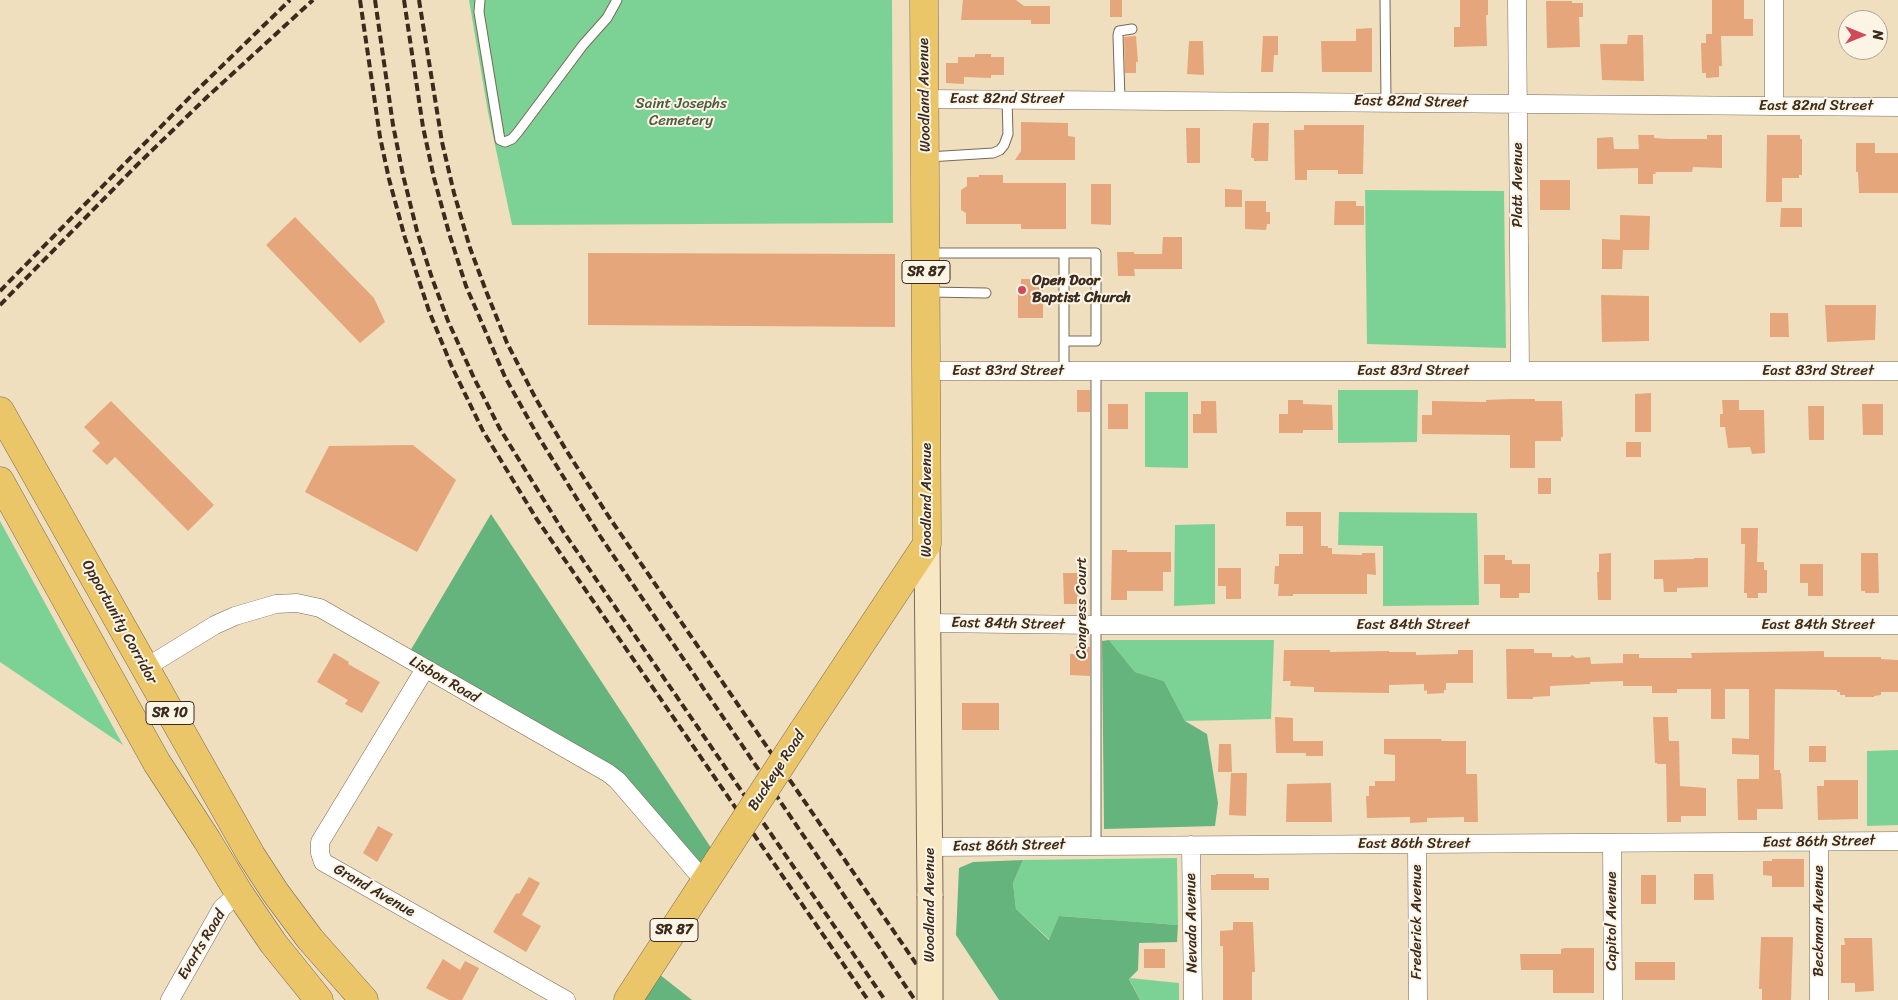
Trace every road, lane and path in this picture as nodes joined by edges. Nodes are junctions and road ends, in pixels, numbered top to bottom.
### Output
1 (480, 0) edge
2 (617, 0) edge
3 (924, 0) edge
4 (1384, 0) edge
5 (1517, 0) edge
6 (1774, 0) edge
7 (1132, 29) dead end
8 (925, 99) junction
9 (1007, 100) junction
10 (1120, 100) junction
11 (1386, 102) junction
12 (1518, 104) junction
13 (1774, 106) junction
14 (1898, 106) edge
15 (926, 157) junction
16 (926, 253) junction
17 (1064, 253) junction
18 (927, 292) junction
19 (986, 293) dead end
20 (1064, 341) junction
21 (927, 371) junction
22 (1064, 371) junction
23 (1096, 371) junction
24 (1520, 371) junction
25 (1898, 371) edge
26 (0, 411) edge
27 (0, 481) edge
28 (927, 544) junction
29 (928, 623) junction
30 (1096, 625) junction
31 (1898, 625) edge
32 (145, 668) junction
33 (425, 669) junction
34 (1898, 841) edge
35 (1612, 843) junction
36 (1819, 843) junction
37 (1417, 844) junction
38 (1096, 845) junction
39 (1191, 845) junction
40 (930, 848) junction
41 (712, 871) junction
42 (239, 893) junction
43 (170, 1000) edge
44 (319, 1000) edge
45 (364, 1000) edge
46 (566, 1000) edge
47 (628, 1000) edge
48 (930, 1000) edge
49 (1193, 1000) edge
50 (1418, 1000) edge
51 (1613, 1000) edge
52 (1819, 1000) edge

1 - 2 lane
3 - 8 main road, Woodland Avenue / SR 87
4 - 11 lane
5 - 12 street, Platt Avenue
6 - 13 street
7 - 10 lane
8 - 9 street, East 82nd Street
8 - 15 main road, Woodland Avenue / SR 87
9 - 10 street, East 82nd Street
9 - 15 lane
10 - 11 street, East 82nd Street
11 - 12 street, East 82nd Street
12 - 13 street, East 82nd Street
12 - 24 street, Platt Avenue
13 - 14 street, East 82nd Street
15 - 16 main road, Woodland Avenue / SR 87
16 - 17 lane
16 - 18 main road, Woodland Avenue / SR 87
17 - 20 lane
17 - 20 lane
18 - 19 lane
18 - 21 main road, Woodland Avenue / SR 87
20 - 22 lane
21 - 22 street, East 83rd Street
21 - 28 main road, Woodland Avenue / SR 87
22 - 23 street, East 83rd Street
23 - 24 street, East 83rd Street
23 - 30 lane, Congress Court
24 - 25 street, East 83rd Street
26 - 32 main road, Opportunity Corridor / SR 10
27 - 42 main road, SR 10
28 - 29 main road, Woodland Avenue
28 - 41 main road, Buckeye Road / SR 87, bridge
29 - 30 street, East 84th Street
29 - 40 main road, Woodland Avenue
30 - 31 street, East 84th Street
30 - 38 lane, Congress Court
32 - 33 street, Lisbon Road
32 - 45 main road, Opportunity Corridor / SR 10
33 - 41 street, Lisbon Road
33 - 46 street, Grand Avenue
34 - 36 street, East 86th Street
35 - 36 street, East 86th Street
35 - 37 street, East 86th Street
35 - 51 street, Capitol Avenue
36 - 52 street, Beckman Avenue
37 - 39 street, East 86th Street
37 - 50 street, Frederick Avenue
38 - 39 street, East 86th Street
38 - 40 street, East 86th Street
39 - 49 street, Nevada Avenue
40 - 48 main road, Woodland Avenue, bridge
41 - 47 main road, Buckeye Road / SR 87
42 - 43 street, Evarts Road
42 - 44 main road, SR 10

